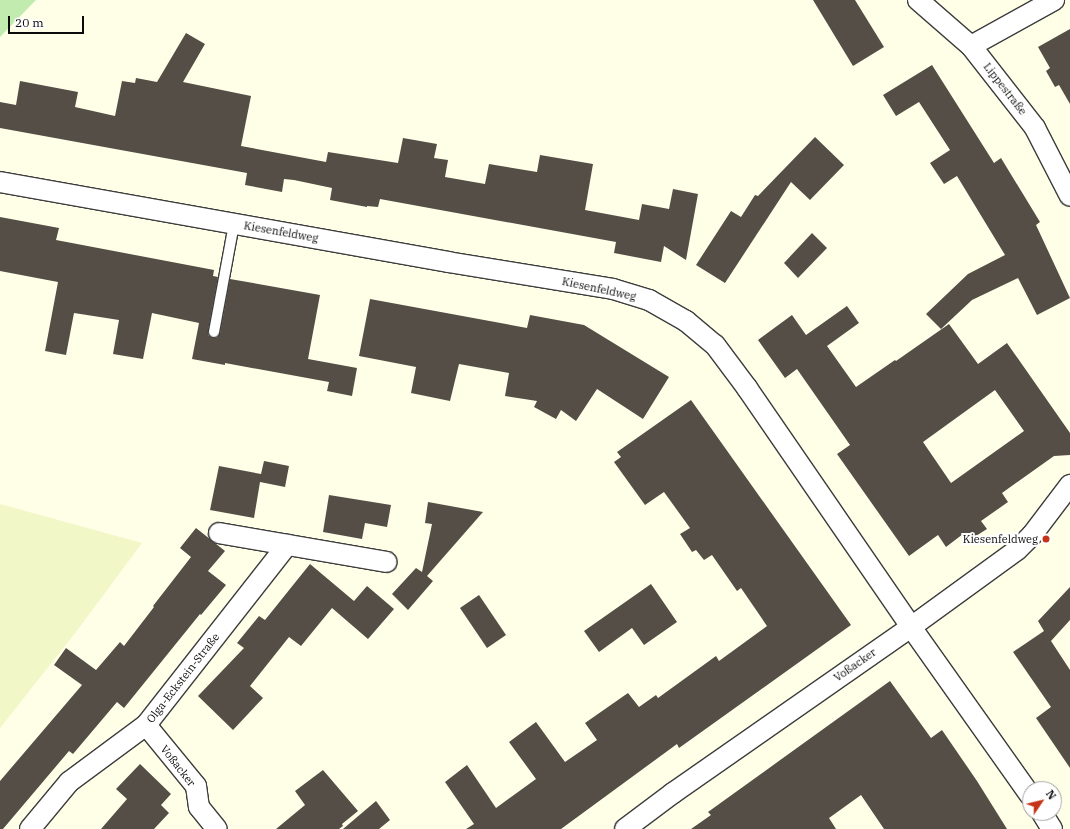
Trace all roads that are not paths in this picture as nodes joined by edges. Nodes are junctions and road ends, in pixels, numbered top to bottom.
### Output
1 (918, 0) edge
2 (1054, 0) edge
3 (971, 46) junction
4 (0, 182) edge
5 (1070, 196) edge
6 (234, 224) junction
7 (214, 332) dead end
8 (1070, 485) edge
9 (219, 532) dead end
10 (287, 545) junction
11 (387, 562) dead end
12 (911, 627) junction
13 (146, 725) junction
14 (1022, 784) edge
15 (30, 829) edge
16 (217, 829) edge
17 (625, 829) edge

1 - 3 street, Lippestraße
2 - 3 street
3 - 5 street, Lippestraße
4 - 6 street, Kiesenfeldweg
6 - 7 lane
6 - 12 street, Kiesenfeldweg
8 - 12 street, Voßacker
9 - 10 street
10 - 11 street
10 - 13 street, Olga-Eckstein-Straße
12 - 14 street, Kiesenfeldweg
12 - 17 street, Voßacker
13 - 15 street, Olga-Eckstein-Straße
13 - 16 street, Voßacker

